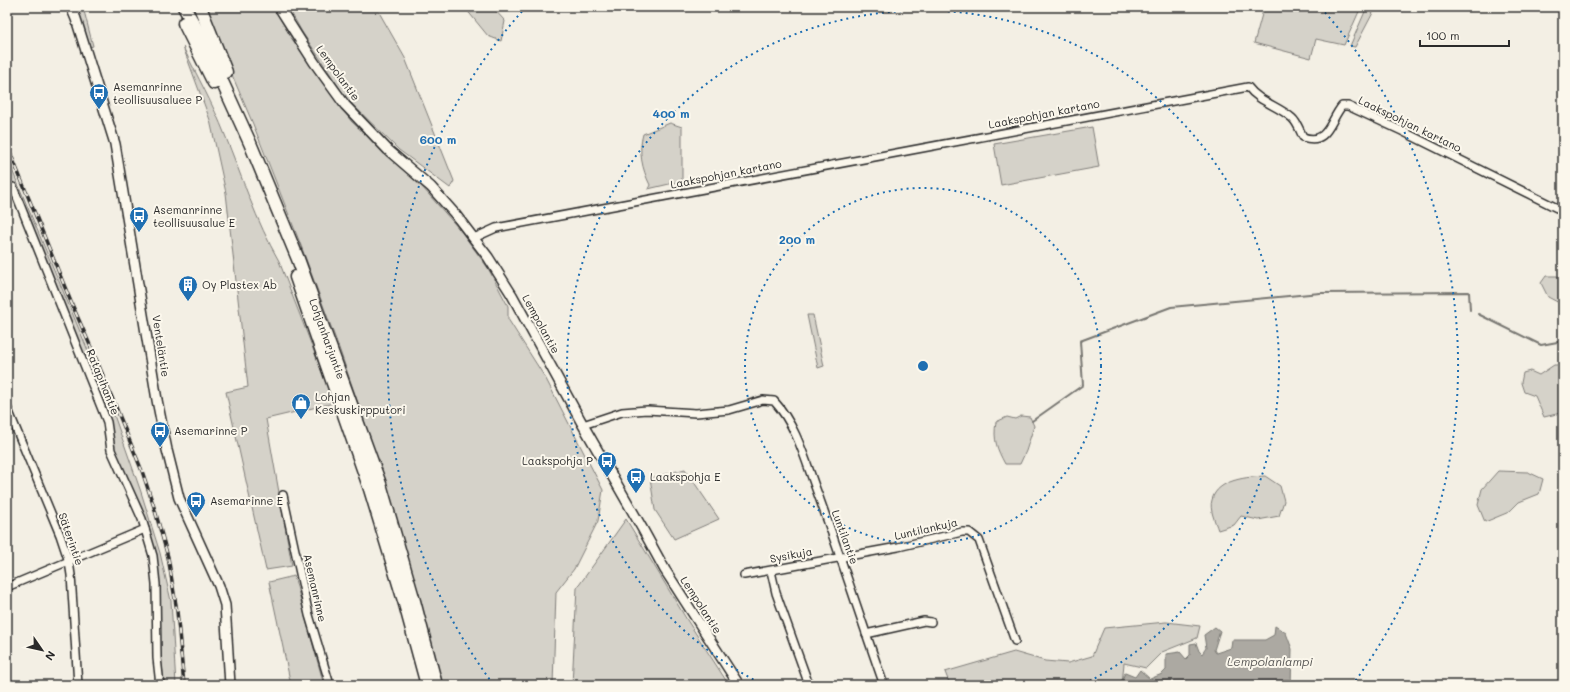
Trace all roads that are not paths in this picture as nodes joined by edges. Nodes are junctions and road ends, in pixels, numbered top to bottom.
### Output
1 (71, 7) edge
2 (176, 7) edge
3 (184, 7) edge
4 (200, 7) edge
5 (279, 7) edge
6 (250, 143) junction
7 (13, 187) dead end
8 (1563, 211) edge
9 (474, 238) junction
10 (7, 408) edge
11 (583, 425) junction
12 (283, 495) dead end
13 (145, 529) junction
14 (841, 557) junction
15 (69, 562) junction
16 (771, 571) junction
17 (744, 575) dead end
18 (7, 587) edge
19 (930, 622) dead end
20 (866, 634) junction
21 (1015, 641) dead end
22 (78, 685) edge
23 (160, 685) edge
24 (230, 685) edge
25 (330, 685) edge
26 (427, 685) edge
27 (436, 685) edge
28 (739, 685) edge
29 (809, 685) edge
30 (884, 685) edge

1 - 24 street, Venteläntie
2 - 26 highway, Lohjanharjuntie
3 - 6 highway, Lohjanharjuntie
4 - 6 highway
5 - 9 street, Lempolantie
6 - 27 highway, Lohjanharjuntie
7 - 13 street, Ratapihantie
8 - 9 street, Laakspohjan kartano
9 - 11 street, Lempolantie
10 - 15 street, Säterintie
11 - 14 street, Luntilantie
11 - 28 street, Lempolantie
12 - 25 street, Asemanrinne
13 - 15 street
13 - 23 street, Ratapihantie
14 - 16 street, Sysikuja
14 - 20 street, Luntilantie
14 - 21 street, Luntilankuja
15 - 18 street
15 - 22 street, Säterintie
16 - 17 street, Sysikuja
16 - 29 street
19 - 20 street
20 - 30 street, Luntilantie

